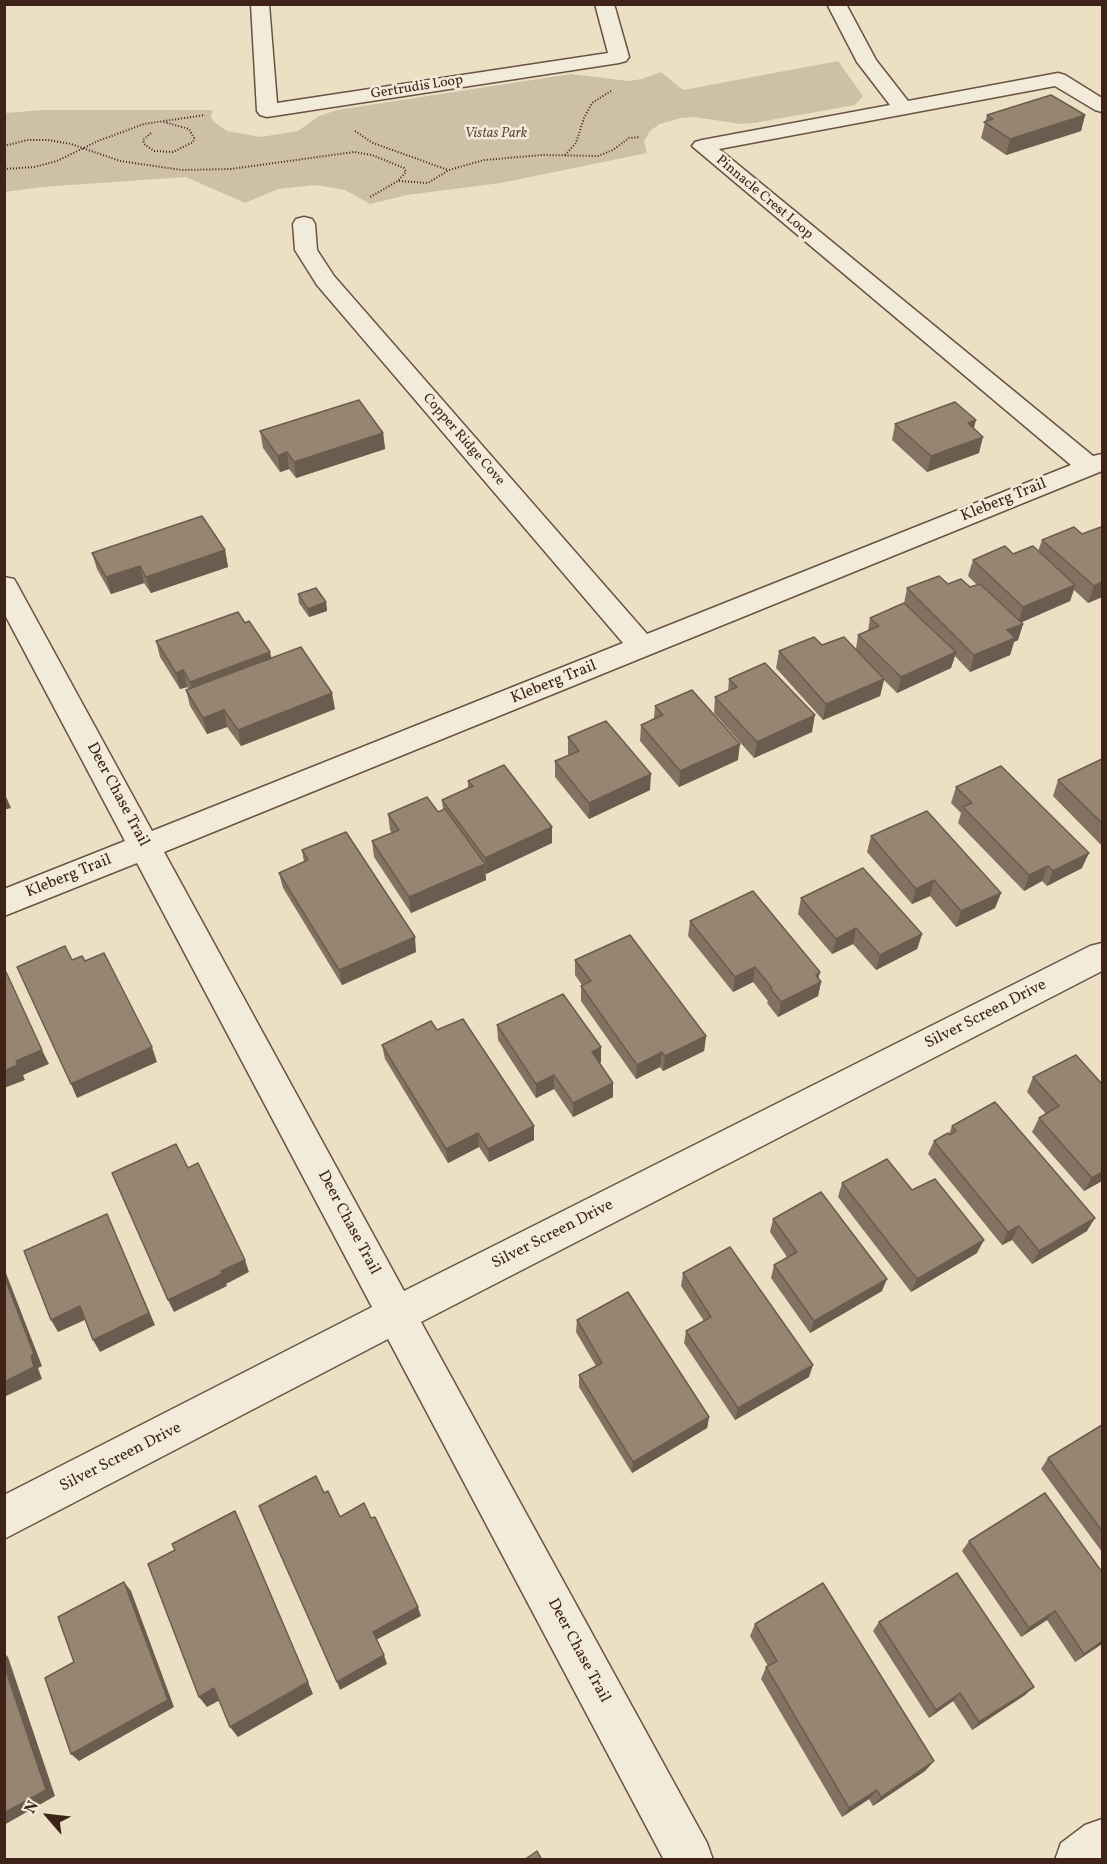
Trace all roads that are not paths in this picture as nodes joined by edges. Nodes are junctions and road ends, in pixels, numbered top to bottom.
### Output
1 (260, 4) edge
2 (604, 4) edge
3 (836, 4) edge
4 (1102, 105) edge
5 (903, 108) junction
6 (304, 224) dead end
7 (1096, 464) edge
8 (4, 586) edge
9 (642, 647) junction
10 (145, 846) junction
11 (4, 903) edge
12 (1102, 956) edge
13 (397, 1314) junction
14 (4, 1518) edge
15 (1102, 1842) edge
16 (690, 1860) edge
17 (1078, 1860) edge

1 - 2 street, Gertrudis Loop
3 - 5 street
4 - 5 street, Pinnacle Crest Loop
5 - 7 street, Pinnacle Crest Loop
6 - 9 street, Copper Ridge Cove
7 - 9 street, Kleberg Trail
8 - 10 street, Deer Chase Trail
9 - 10 street, Kleberg Trail
10 - 11 street, Kleberg Trail
10 - 13 street, Deer Chase Trail
12 - 13 street, Silver Screen Drive
13 - 14 street, Silver Screen Drive
13 - 16 street, Deer Chase Trail
15 - 17 street

